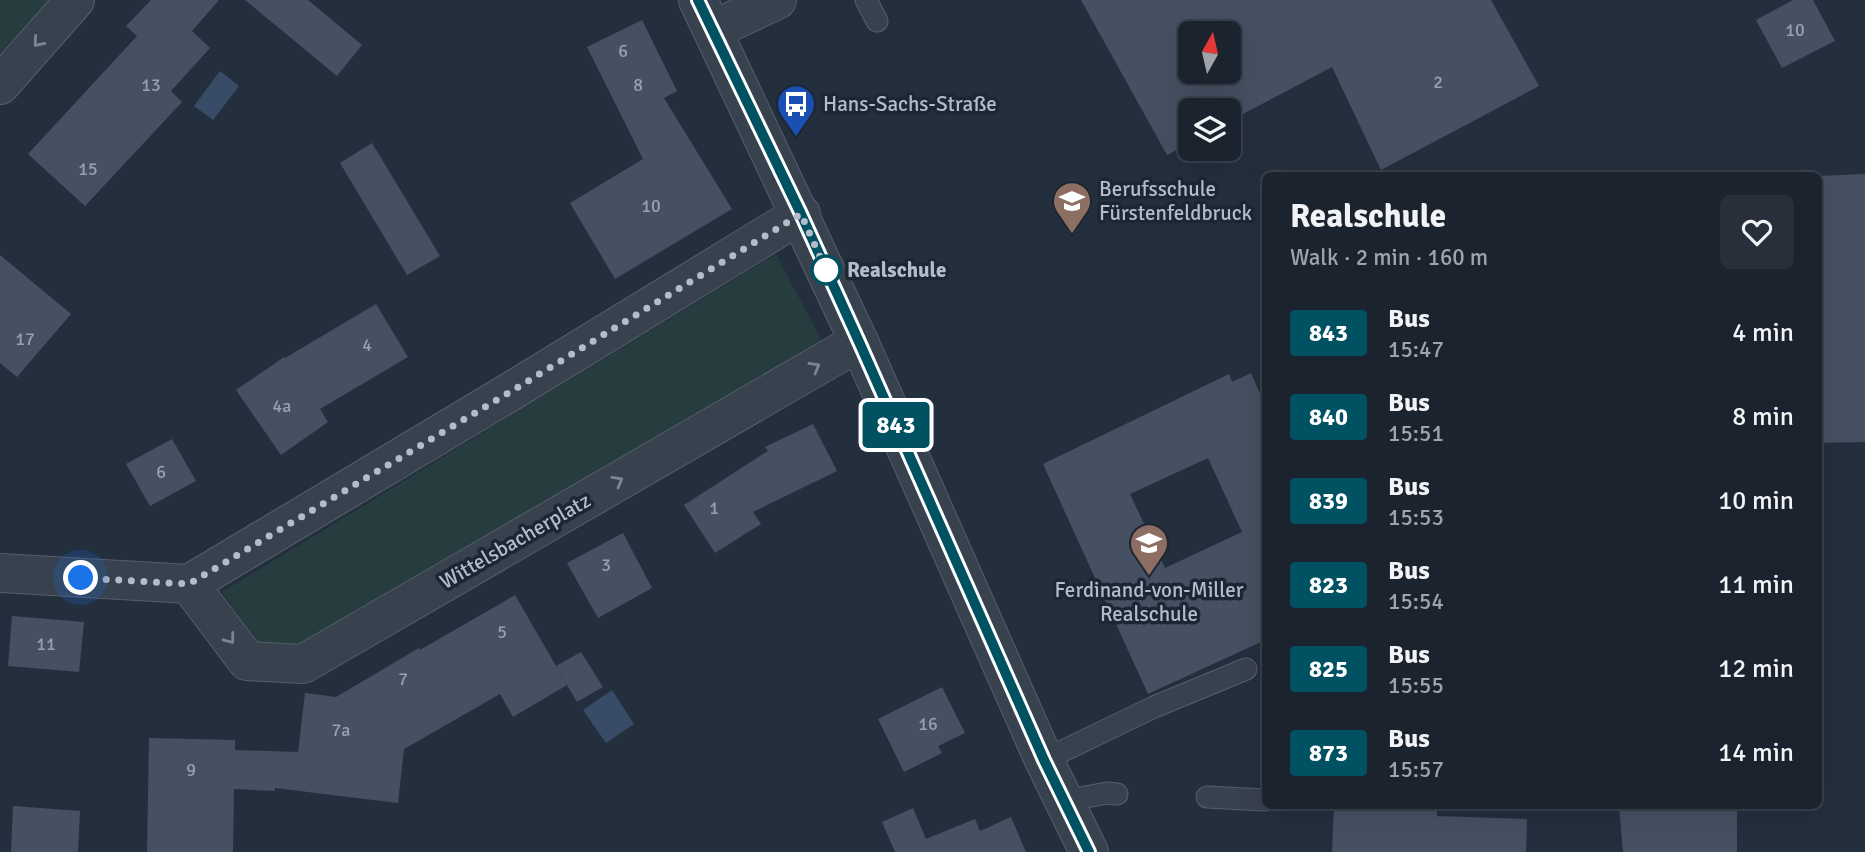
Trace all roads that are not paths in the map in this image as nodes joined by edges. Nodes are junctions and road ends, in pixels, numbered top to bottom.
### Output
1 (75, 0) edge
2 (777, 0) edge
3 (866, 0) edge
4 (705, 15) edge
5 (877, 21) dead end
6 (0, 85) edge
7 (801, 214) junction
8 (860, 344) junction
9 (0, 573) edge
10 (189, 584) junction
11 (1246, 669) dead end
12 (1044, 760) junction
13 (1117, 793) dead end
14 (1207, 797) dead end
15 (1262, 800) edge
16 (1064, 801) junction
17 (1089, 852) edge

1 -> 6 street
2 - 4 street
3 - 5 lane
4 - 7 street
7 - 8 street
7 - 10 street
10 -> 8 street, Wittelsbacherplatz
8 - 12 street
9 - 10 street
11 - 12 lane
12 - 16 street
13 - 16 lane
14 - 15 lane
16 - 17 street

